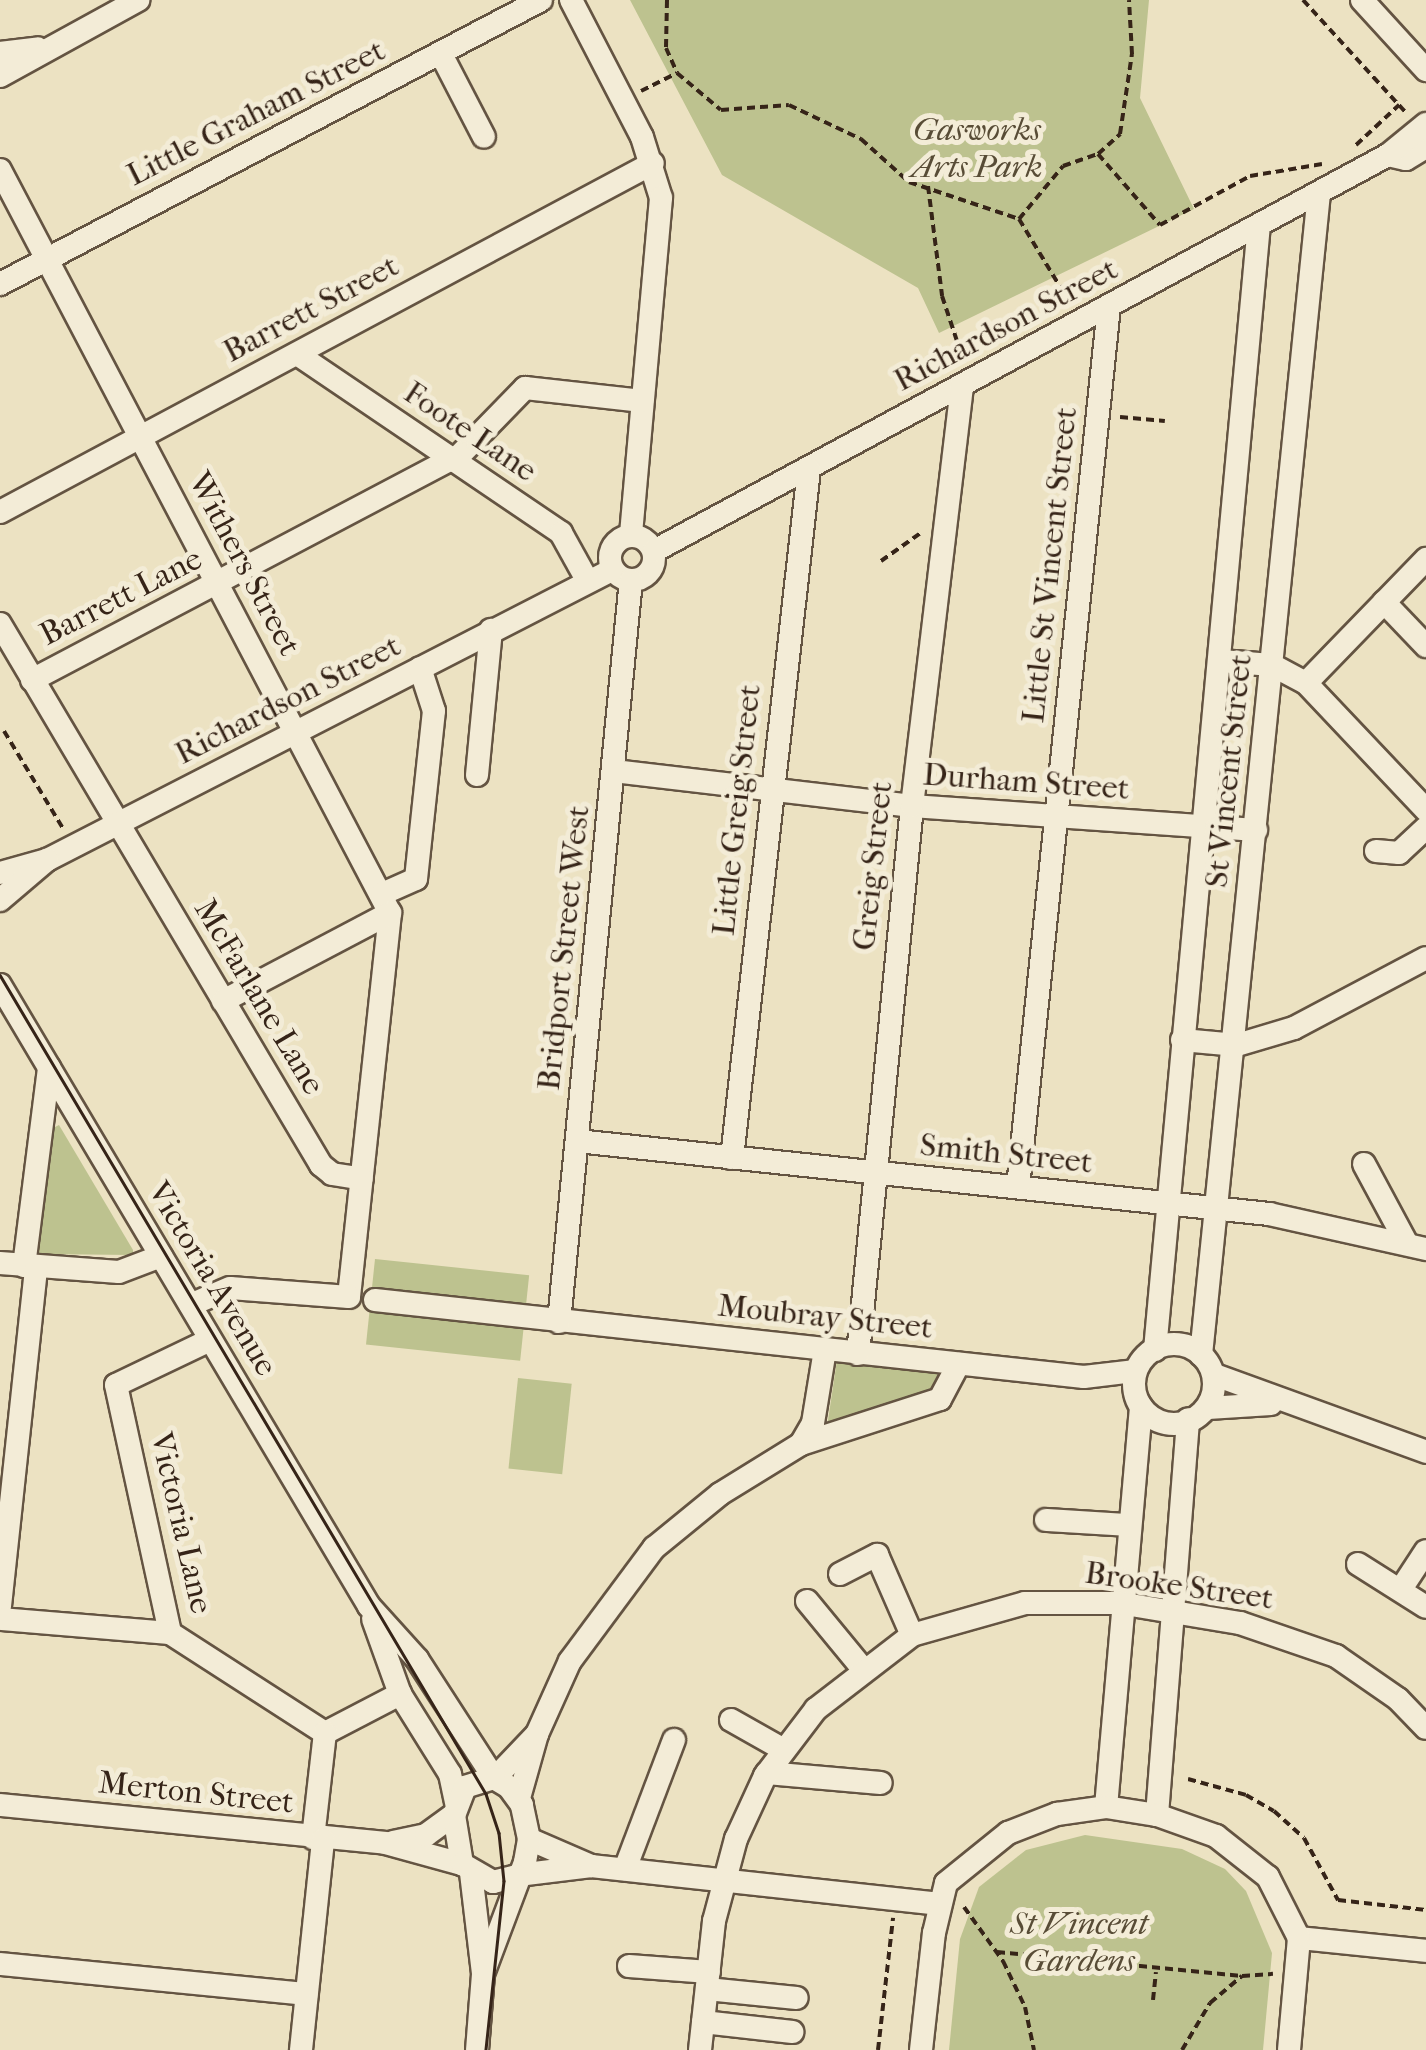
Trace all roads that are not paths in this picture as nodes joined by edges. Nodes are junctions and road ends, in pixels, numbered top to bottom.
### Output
1 (138, 0) edge
2 (541, 0) edge
3 (571, 0) edge
4 (1362, 0) edge
5 (60, 42) junction
6 (0, 53) edge
7 (441, 54) junction
8 (1426, 70) edge
9 (0, 76) edge
10 (1424, 133) edge
11 (484, 137) dead end
12 (653, 164) junction
13 (0, 170) edge
14 (1319, 192) junction
15 (1259, 225) junction
16 (46, 259) junction
17 (0, 284) edge
18 (1109, 306) junction
19 (297, 354) junction
20 (967, 384) junction
21 (642, 401) junction
22 (140, 437) junction
23 (453, 460) junction
24 (809, 469) junction
25 (0, 512) edge
26 (632, 536) junction
27 (654, 551) junction
28 (1426, 559) edge
29 (621, 575) junction
30 (587, 580) junction
31 (219, 584) junction
32 (1384, 602) junction
33 (0, 624) edge
34 (490, 630) junction
35 (1426, 646) edge
36 (1221, 661) junction
37 (1272, 665) junction
38 (420, 668) junction
39 (32, 680) junction
40 (1306, 682) junction
41 (296, 732) junction
42 (614, 770) junction
43 (477, 774) dead end
44 (772, 790) junction
45 (1421, 795) edge
46 (912, 806) junction
47 (1057, 818) junction
48 (119, 824) junction
49 (1205, 826) junction
50 (1426, 828) edge
51 (1256, 830) junction
52 (1376, 851) dead end
53 (47, 860) junction
54 (0, 874) edge
55 (0, 900) edge
56 (386, 903) junction
57 (1426, 958) edge
58 (0, 986) edge
59 (223, 1001) junction
60 (1182, 1040) junction
61 (1237, 1046) junction
62 (49, 1068) junction
63 (577, 1140) junction
64 (732, 1158) junction
65 (1364, 1164) dead end
66 (873, 1174) junction
67 (362, 1178) junction
68 (1018, 1187) junction
69 (1164, 1203) junction
70 (1215, 1208) junction
71 (1416, 1245) edge
72 (160, 1256) junction
73 (0, 1264) edge
74 (30, 1266) junction
75 (375, 1300) dead end
76 (190, 1305) junction
77 (559, 1322) junction
78 (210, 1340) junction
79 (825, 1350) junction
80 (1155, 1350) junction
81 (858, 1354) junction
82 (1201, 1355) junction
83 (960, 1364) junction
84 (1134, 1371) junction
85 (1216, 1375) junction
86 (1084, 1378) junction
87 (1137, 1401) junction
88 (1280, 1403) junction
89 (1198, 1414) junction
90 (801, 1444) junction
91 (8, 1448) edge
92 (1426, 1452) edge
93 (1046, 1520) dead end
94 (1127, 1526) junction
95 (1426, 1551) edge
96 (1358, 1564) dead end
97 (840, 1574) dead end
98 (1401, 1590) junction
99 (807, 1601) dead end
100 (1119, 1602) junction
101 (0, 1606) edge
102 (369, 1606) junction
103 (1426, 1607) edge
104 (1175, 1614) junction
105 (0, 1618) edge
106 (170, 1634) junction
107 (912, 1635) junction
108 (863, 1669) junction
109 (400, 1694) junction
110 (731, 1720) dead end
111 (1426, 1728) edge
112 (324, 1734) junction
113 (537, 1734) junction
114 (674, 1740) dead end
115 (784, 1750) junction
116 (767, 1773) junction
117 (495, 1778) junction
118 (881, 1783) dead end
119 (519, 1798) junction
120 (0, 1804) edge
121 (1116, 1807) junction
122 (455, 1809) junction
123 (1157, 1815) junction
124 (318, 1839) junction
125 (529, 1839) junction
126 (385, 1843) junction
127 (591, 1866) junction
128 (466, 1868) junction
129 (624, 1868) junction
130 (517, 1875) junction
131 (725, 1877) junction
132 (942, 1894) junction
133 (1299, 1938) junction
134 (1426, 1951) edge
135 (0, 1964) edge
136 (629, 1966) dead end
137 (483, 1974) junction
138 (708, 1980) junction
139 (307, 1994) junction
140 (797, 1998) dead end
141 (703, 2022) junction
142 (792, 2032) dead end
143 (301, 2050) edge
144 (477, 2050) edge
145 (700, 2050) edge
146 (921, 2050) edge
147 (1289, 2050) edge

1 - 5 street
2 - 7 street, Little Graham Street
3 - 12 street
4 - 8 street
5 - 6 street
5 - 9 street
7 - 11 street
7 - 16 street, Little Graham Street
10 - 14 street, Richardson Street
12 - 19 street, Barrett Street
12 - 21 street
13 - 16 street, Withers Street
14 - 15 street, Richardson Street
14 - 37 street, St Vincent Street
15 - 18 street, Richardson Street
15 - 36 street, St Vincent Street
16 - 17 street, Little Graham Street
16 - 22 street, Withers Street
18 - 20 street, Richardson Street
18 - 47 street, Little St Vincent Street
19 - 22 street, Barrett Street
19 - 23 street, Foote Lane
20 - 24 street, Richardson Street
20 - 46 street, Greig Street
21 - 23 street, Barrett Lane
21 - 26 street
22 - 25 street, Barrett Street
22 - 31 street, Withers Street
23 - 30 street, Foote Lane
23 - 31 street, Barrett Lane
24 - 27 street, Richardson Street
24 - 44 street, Little Greig Street
26 - 27 street
26 - 29 street
27 - 29 street
28 - 32 street
29 - 30 street, Richardson Street
29 - 42 street, Bridport Street West
30 - 34 street, Richardson Street
31 - 39 street, Barrett Lane
31 - 41 street, Withers Street
32 - 35 street
32 - 40 street
33 - 39 street, McFarlane Lane
34 - 38 street, Richardson Street
34 - 43 street
36 - 37 street
36 - 49 street, St Vincent Street
37 - 40 street
37 - 51 street, St Vincent Street
38 - 41 street, Richardson Street
38 - 56 street
39 - 48 street, McFarlane Lane
40 - 45 street
41 - 48 street, Richardson Street
41 - 56 street, Withers Street
42 - 44 street, Durham Street
42 - 63 street, Bridport Street West
44 - 46 street, Durham Street
44 - 64 street, Little Greig Street
46 - 47 street, Durham Street
46 - 66 street, Greig Street
47 - 49 street, Durham Street
47 - 68 street, Little St Vincent Street
48 - 53 street, Richardson Street
48 - 59 street, McFarlane Lane
49 - 51 street, Durham Street
49 - 60 street, St Vincent Street
50 - 52 street
51 - 61 street, St Vincent Street
53 - 54 street, Richardson Street
53 - 55 street, Richardson Street
56 - 59 street
56 - 67 street
57 - 61 street
58 - 62 street, Victoria Avenue
59 - 67 street, McFarlane Lane
60 - 61 street
60 - 69 street, St Vincent Street
61 - 70 street, St Vincent Street
62 - 72 street, Victoria Avenue
62 - 74 street
63 - 64 street, Smith Street
63 - 77 street, Bridport Street West
64 - 66 street, Smith Street
65 - 71 street
66 - 68 street, Smith Street
66 - 81 street, Greig Street
67 - 76 street
68 - 69 street, Smith Street
69 - 70 street, Smith Street
69 - 80 street, St Vincent Street
70 - 71 street, Smith Street
70 - 82 street, St Vincent Street
72 - 74 street
72 - 76 street, Victoria Avenue
73 - 74 street
74 - 91 street
75 - 77 street, Moubray Street
76 - 78 street, Victoria Avenue
77 - 79 street, Moubray Street
78 - 102 street, Victoria Avenue
78 - 106 street, Victoria Lane
79 - 81 street, Moubray Street
79 - 90 street
80 - 82 street
80 - 84 street
81 - 83 street, Moubray Street
82 - 85 street
83 - 86 street, Moubray Street
83 - 90 street
84 - 86 street, Moubray Street
84 - 87 street
85 - 88 street
85 - 89 street
86 - 87 street, Moubray Street
87 - 89 street
87 - 94 street
88 - 89 street
88 - 92 street
89 - 104 street
90 - 113 street
91 - 101 street
93 - 94 street
94 - 100 street
95 - 98 street
96 - 98 street
97 - 107 street
98 - 103 street
99 - 108 street
100 - 104 street, Brooke Street
100 - 107 street, Brooke Street
100 - 121 street
102 - 109 street, Victoria Avenue
102 - 117 street, Victoria Avenue
104 - 111 street, Brooke Street
104 - 123 street
105 - 106 street
106 - 112 street, Victoria Lane
107 - 108 street, Brooke Street
108 - 115 street, Brooke Street
109 - 112 street
109 - 122 street, Victoria Avenue
110 - 115 street
112 - 124 street
113 - 117 street
113 - 119 street
114 - 129 street
115 - 116 street, Brooke Street
116 - 118 street
116 - 131 street, Brooke Street
117 - 119 street
117 - 122 street
119 - 125 street
120 - 124 street, Merton Street
121 - 123 street
121 - 132 street
122 - 126 street, Merton Street
122 - 128 street
123 - 133 street
124 - 126 street, Merton Street
124 - 139 street
125 - 127 street
125 - 130 street
126 - 128 street, Merton Street
127 - 129 street
127 - 130 street
128 - 130 street
128 - 137 street
129 - 131 street
130 - 137 street
131 - 132 street
131 - 138 street, Brooke Street
132 - 146 street
133 - 134 street
133 - 147 street
135 - 139 street
136 - 138 street
137 - 144 street
138 - 140 street
138 - 141 street, Brooke Street
139 - 143 street
141 - 142 street
141 - 145 street, Brooke Street

